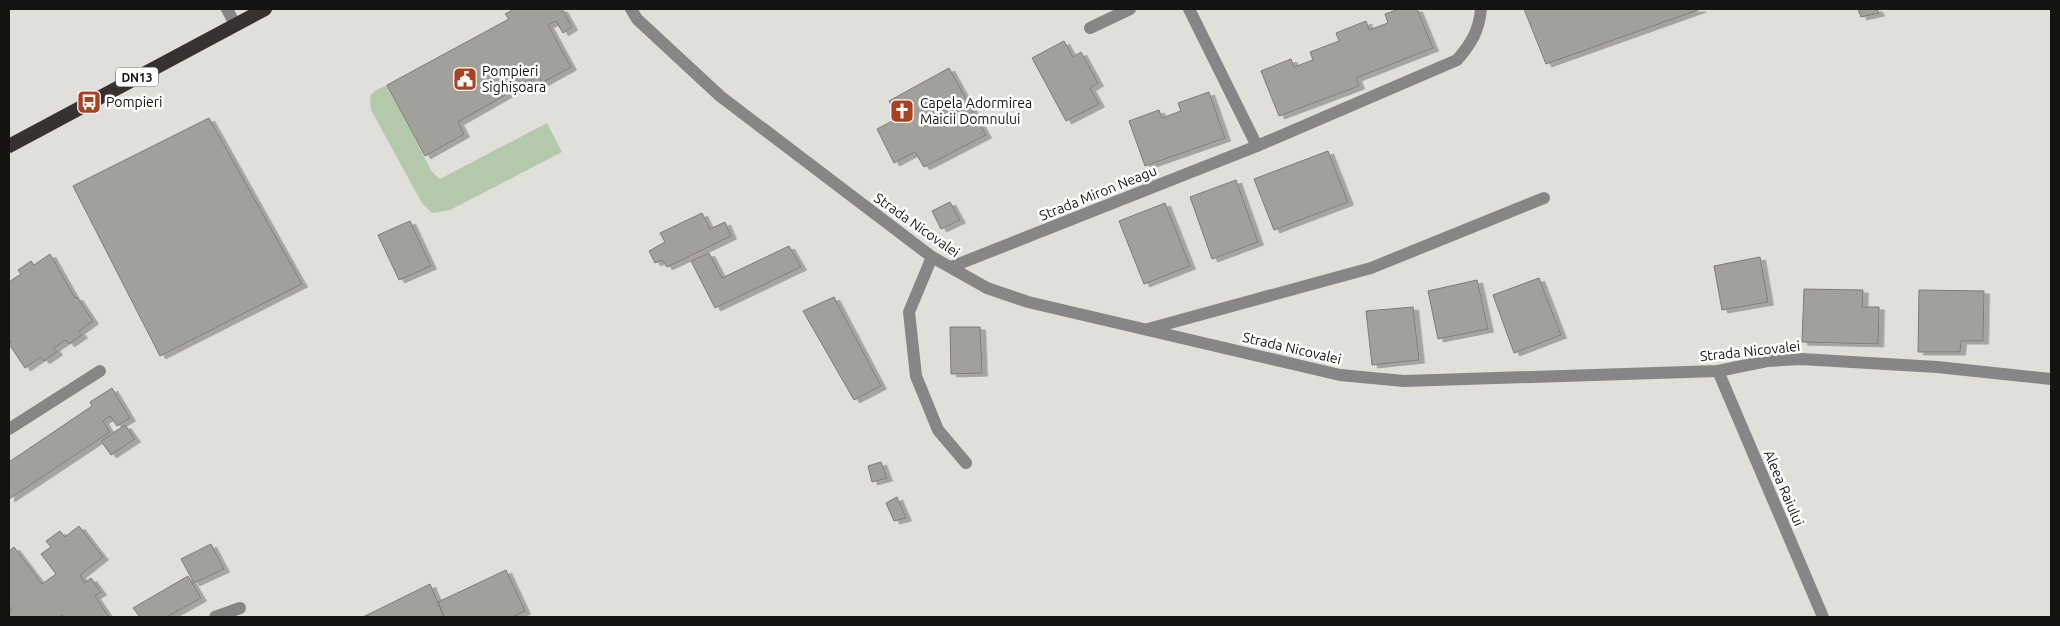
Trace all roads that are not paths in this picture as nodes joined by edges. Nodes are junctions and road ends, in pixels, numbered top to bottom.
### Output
1 (227, 9) edge
2 (266, 9) edge
3 (631, 9) edge
4 (1130, 9) edge
5 (1189, 9) edge
6 (1481, 9) edge
7 (235, 24) junction
8 (1090, 28) dead end
9 (9, 146) edge
10 (1257, 146) junction
11 (1544, 198) dead end
12 (932, 257) junction
13 (951, 268) junction
14 (1146, 330) junction
15 (100, 371) dead end
16 (1718, 371) junction
17 (2051, 379) edge
18 (9, 429) edge
19 (966, 463) dead end
20 (240, 608) dead end
21 (216, 617) edge
22 (1823, 617) edge

1 - 7 street
2 - 7 highway, DN13
3 - 12 street, Strada Nicovalei
4 - 8 street
5 - 10 street
6 - 10 street, Strada Miron Neagu
7 - 9 highway, DN13
10 - 13 street, Strada Miron Neagu
11 - 14 street
12 - 13 street, Strada Nicovalei
12 - 19 street
13 - 14 street, Strada Nicovalei
14 - 16 street, Strada Nicovalei
15 - 18 street
16 - 17 street, Strada Nicovalei
16 - 22 street, Aleea Raiului
20 - 21 street

